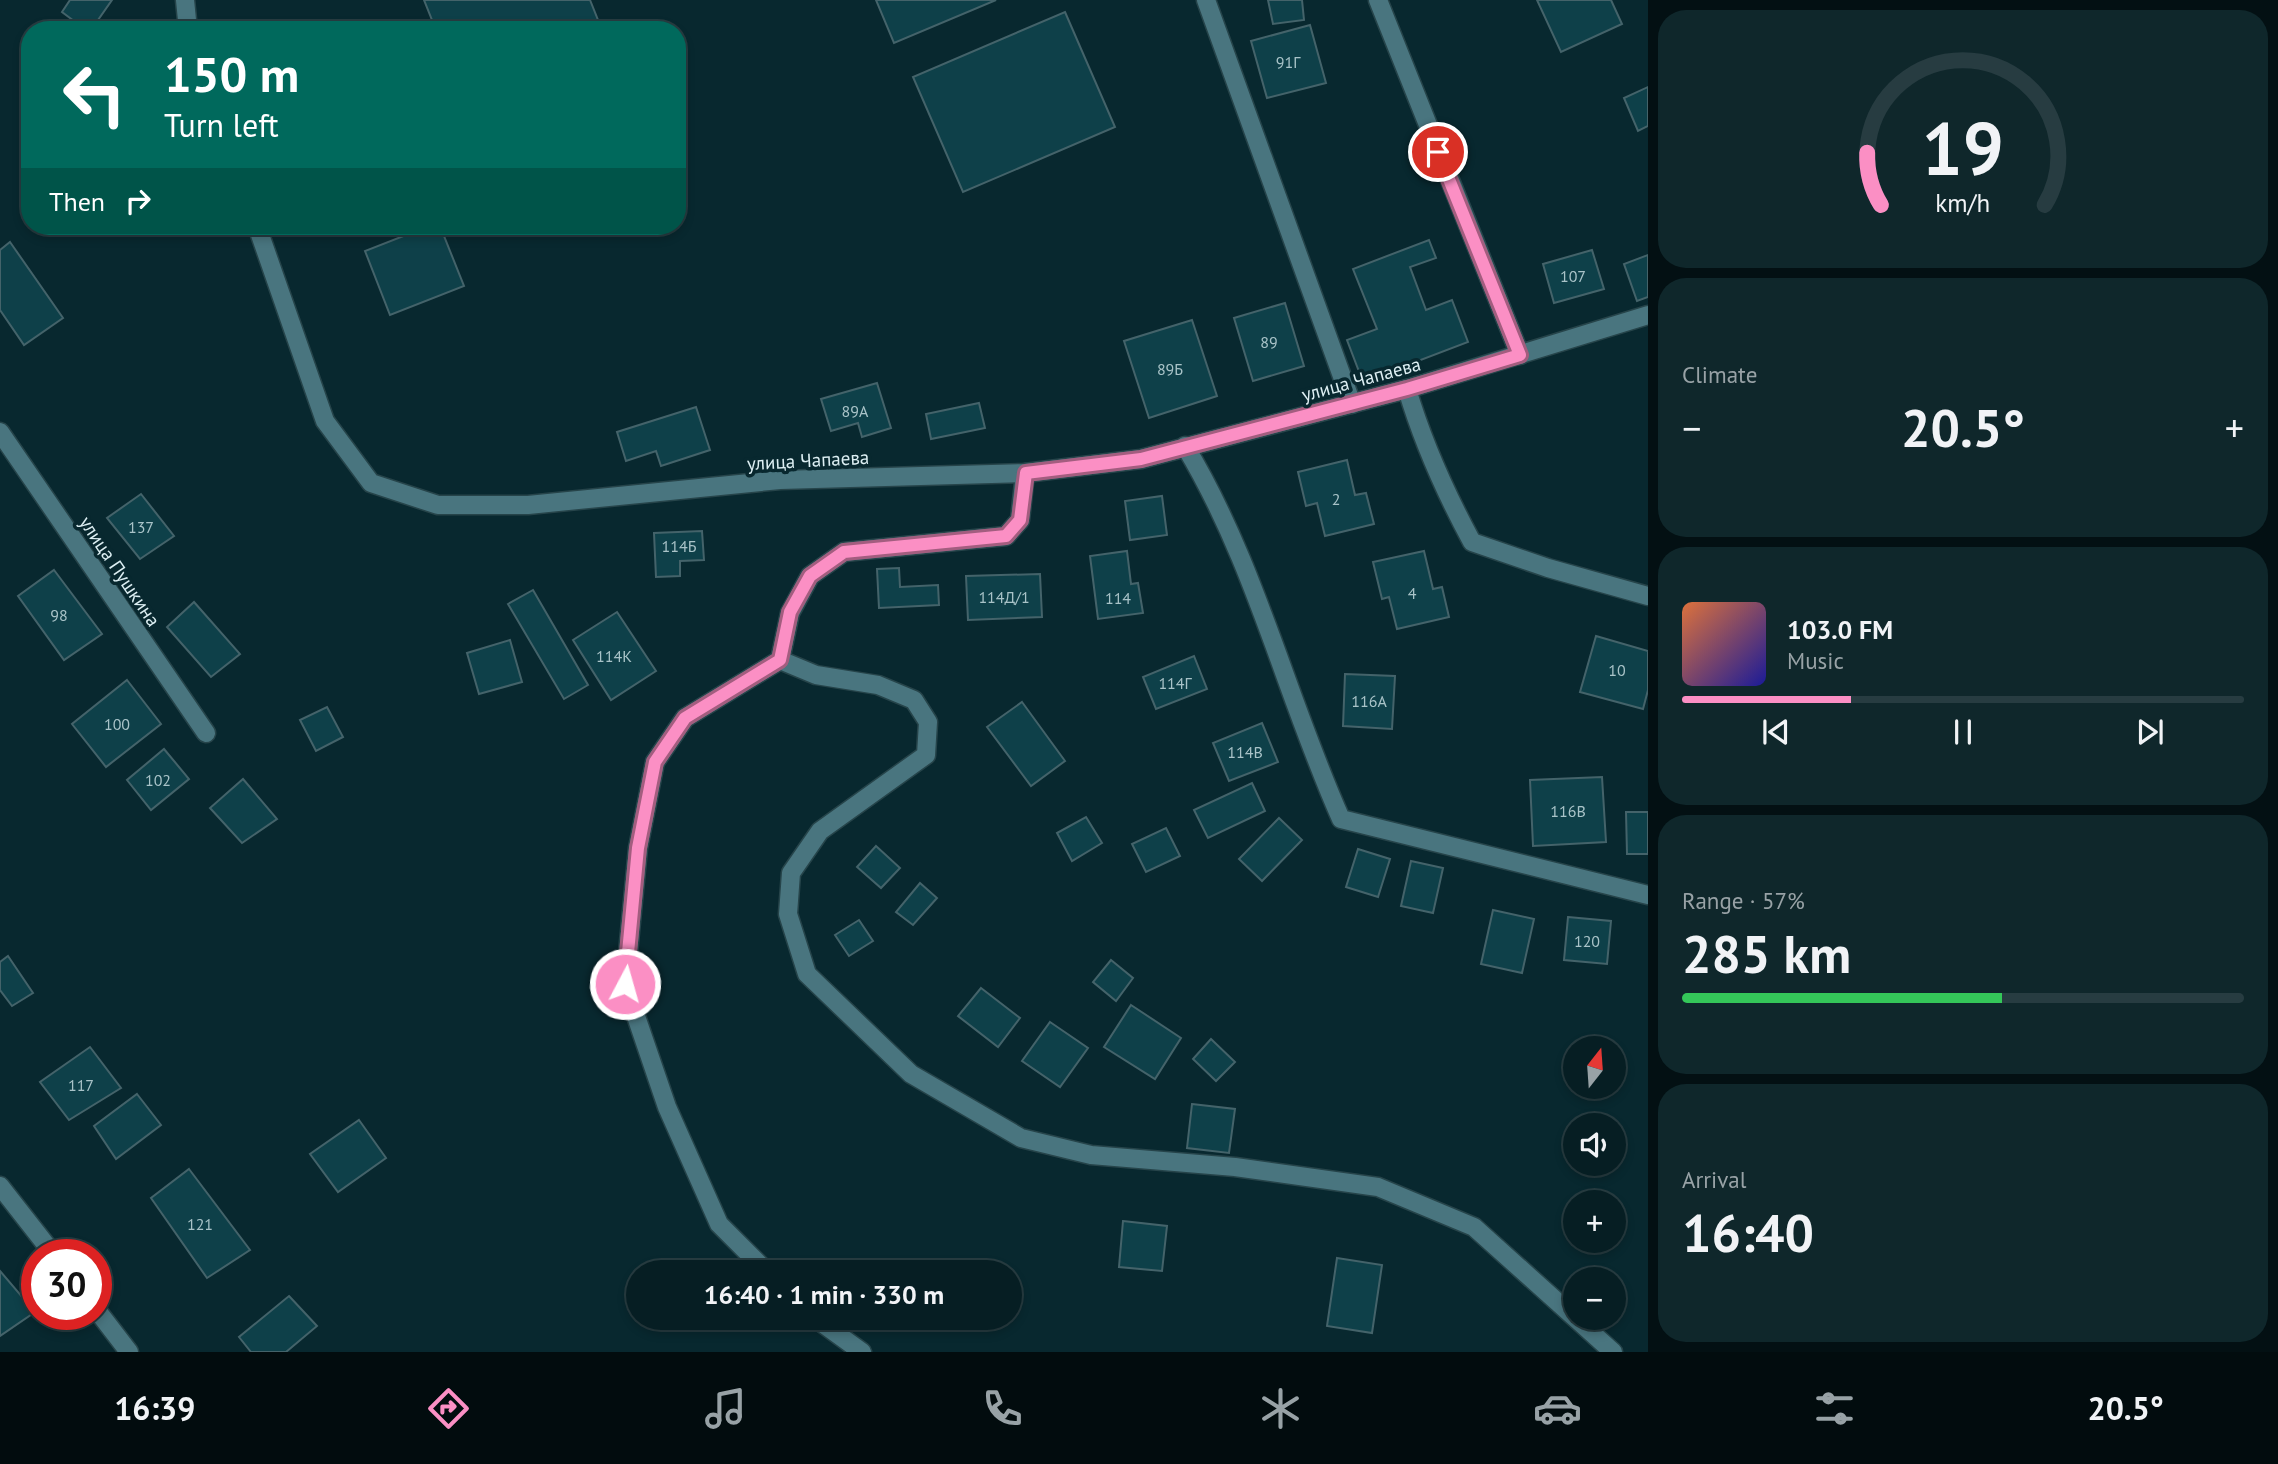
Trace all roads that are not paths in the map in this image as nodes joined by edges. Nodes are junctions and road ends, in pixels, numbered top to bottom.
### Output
1 (185, 0) edge
2 (1206, 0) edge
3 (1378, 0) edge
4 (187, 21) edge
5 (260, 235) edge
6 (1648, 315) edge
7 (1520, 355) junction
8 (1407, 389) junction
9 (1352, 404) junction
10 (0, 432) edge
11 (1185, 446) junction
12 (1026, 473) junction
13 (1648, 596) edge
14 (780, 660) junction
15 (206, 733) dead end
16 (1648, 895) edge
17 (0, 1186) edge
18 (6, 1205) edge
19 (39, 1239) edge
20 (755, 1260) edge
21 (112, 1330) edge
22 (832, 1330) edge
23 (129, 1352) edge
24 (862, 1352) edge
25 (1614, 1352) edge

1 - 4 street
2 - 9 street
3 - 7 street
5 - 12 street, улица Чапаева
6 - 7 street, улица Чапаева
7 - 8 street, улица Чапаева
8 - 9 street, улица Чапаева
8 - 13 street
9 - 11 street, улица Чапаева
10 - 15 street, улица Пушкина
11 - 12 street, улица Чапаева
11 - 16 street
12 - 14 street
14 - 20 street
14 - 25 street
17 - 18 street
18 - 19 street
21 - 23 street
22 - 24 street

